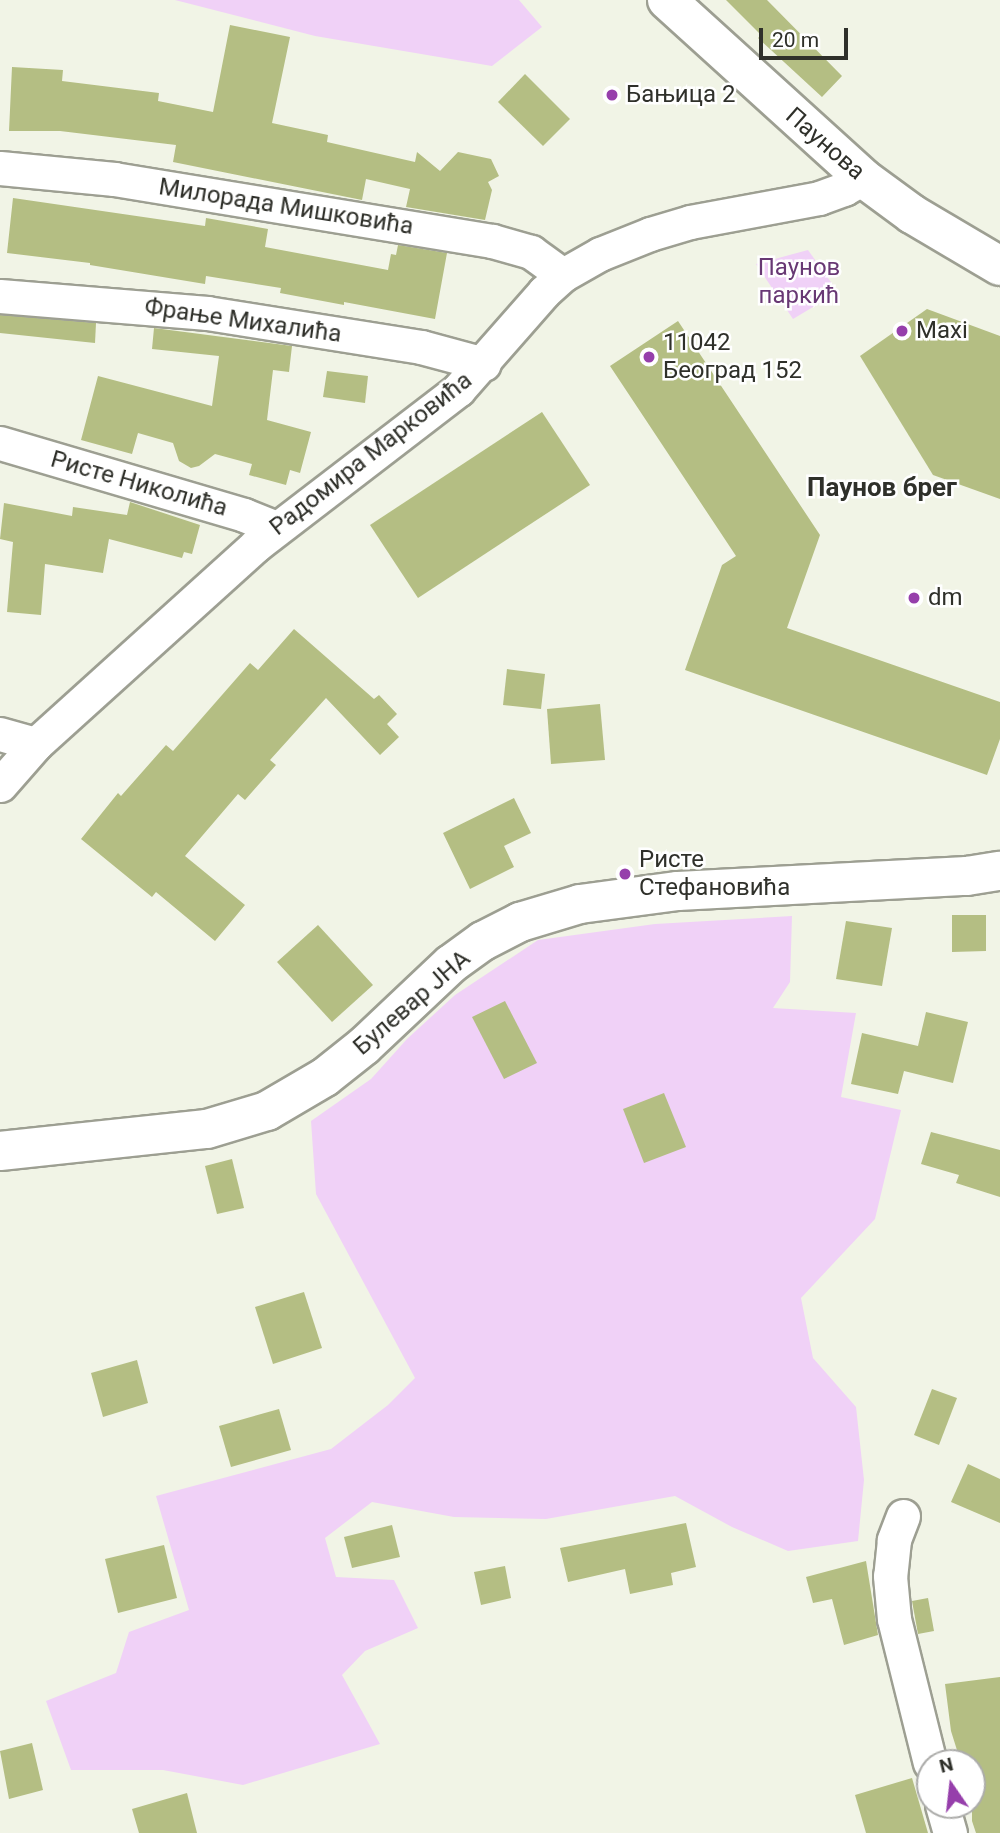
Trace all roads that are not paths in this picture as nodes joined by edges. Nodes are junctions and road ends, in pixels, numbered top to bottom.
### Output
1 (667, 0) edge
2 (0, 169) edge
3 (863, 177) junction
4 (1000, 266) edge
5 (563, 275) junction
6 (0, 296) edge
7 (484, 364) junction
8 (0, 443) edge
9 (276, 528) junction
10 (0, 734) edge
11 (36, 744) junction
12 (0, 785) edge
13 (1000, 871) edge
14 (0, 1151) edge
15 (903, 1516) dead end
16 (926, 1749) edge

1 - 3 main road, Паунова
2 - 5 street, Милорада Мишковића
3 - 4 main road, Паунова
3 - 5 street, Радомира Марковића
5 - 7 street, Радомира Марковића
6 - 7 street, Фрање Михалића
7 - 9 street, Радомира Марковића
8 - 9 street, Ристе Николића
9 - 11 street, Радомира Марковића
10 - 11 street
11 - 12 street, Радомира Марковића
13 - 14 main road, Булевар ЈНА
15 - 16 street

